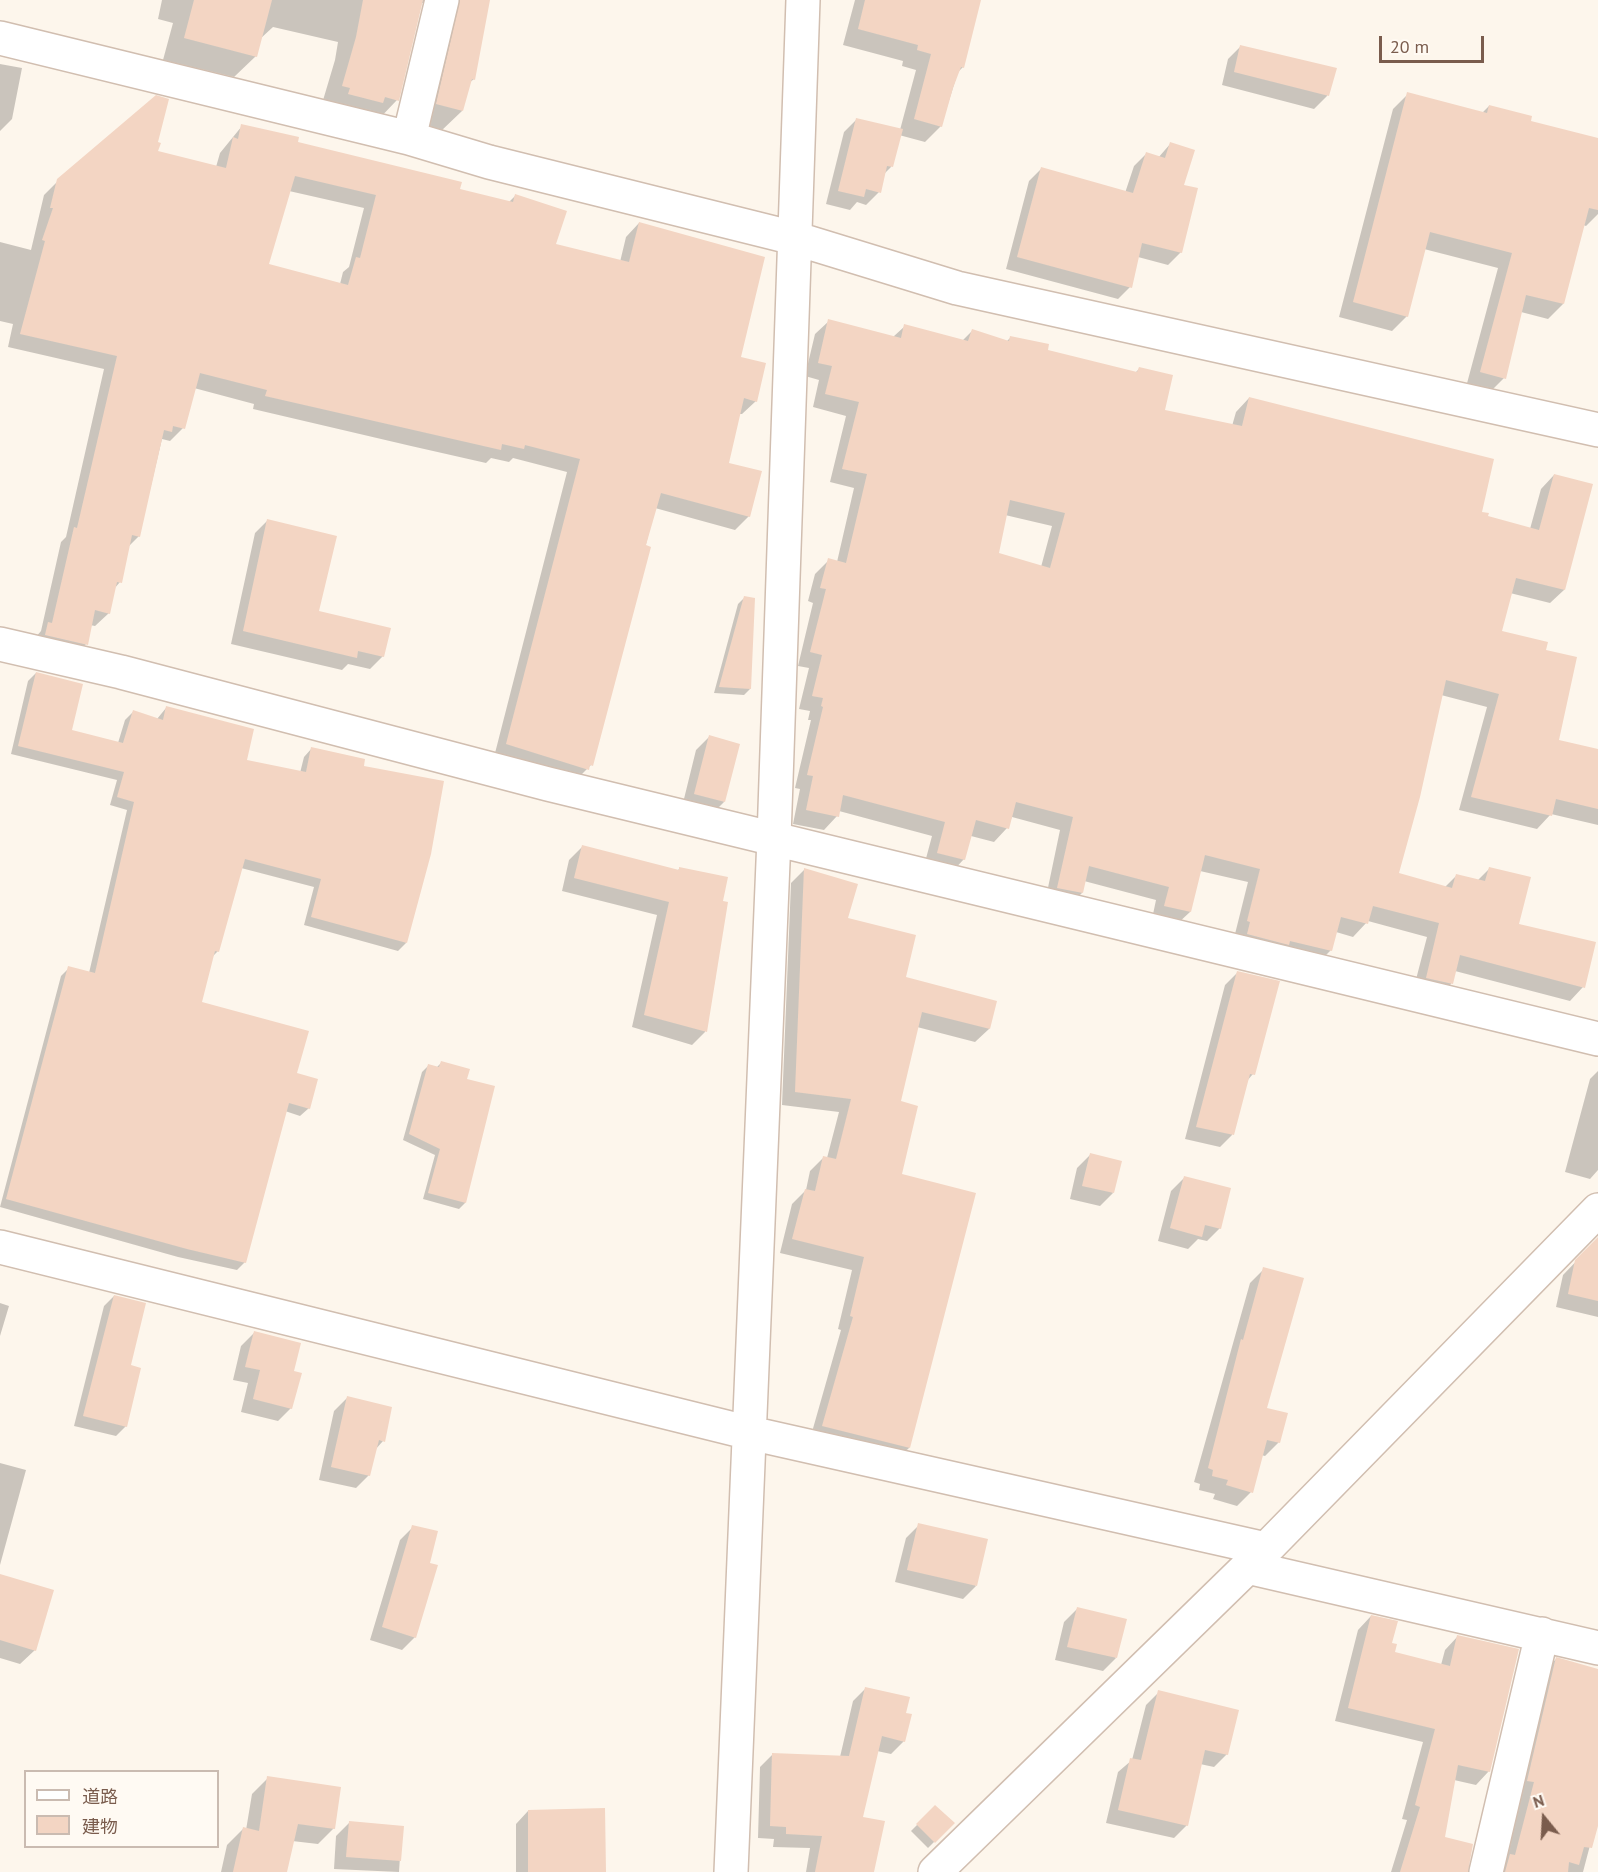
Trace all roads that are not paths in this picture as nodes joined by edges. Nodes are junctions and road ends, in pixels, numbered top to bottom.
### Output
1 (442, 0) edge
2 (802, 0) edge
3 (0, 38) edge
4 (409, 138) junction
5 (794, 238) junction
6 (1598, 430) edge
7 (0, 644) edge
8 (774, 838) junction
9 (1598, 1039) edge
10 (1598, 1210) edge
11 (0, 1247) edge
12 (750, 1433) junction
13 (1256, 1558) junction
14 (1542, 1634) junction
15 (1598, 1648) edge
16 (730, 1872) edge
17 (935, 1872) edge
18 (1486, 1872) edge

1 - 4 street
2 - 5 street
3 - 4 street
4 - 5 street
5 - 6 street
5 - 8 street
7 - 8 street
8 - 9 street
8 - 12 street
10 - 13 street
11 - 12 street
12 - 13 street
12 - 16 street
13 - 14 street
13 - 17 street
14 - 15 street
14 - 18 street

